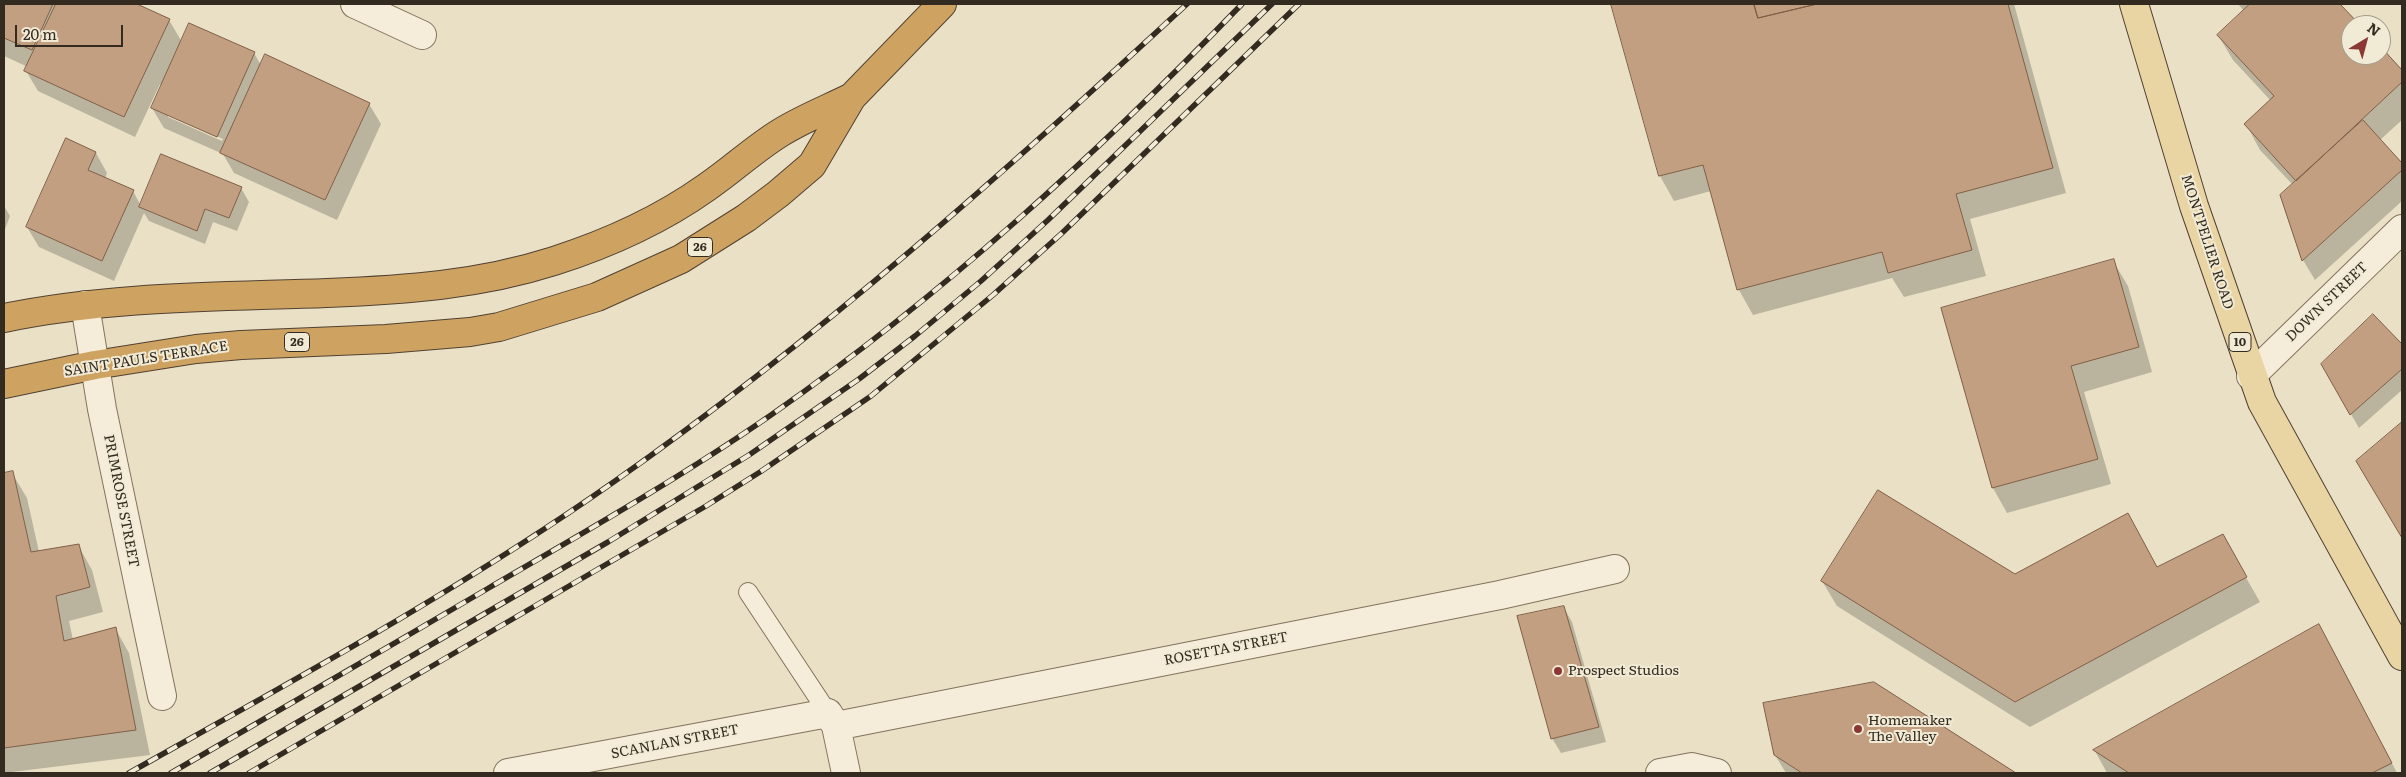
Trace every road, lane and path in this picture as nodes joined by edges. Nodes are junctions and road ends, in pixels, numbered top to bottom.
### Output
1 (355, 4) edge
2 (942, 4) edge
3 (2134, 4) edge
4 (422, 35) dead end
5 (852, 97) junction
6 (2402, 229) edge
7 (84, 305) junction
8 (4, 318) edge
9 (95, 365) junction
10 (2252, 376) junction
11 (4, 384) edge
12 (1615, 570) dead end
13 (748, 592) dead end
14 (2402, 656) edge
15 (162, 696) dead end
16 (832, 720) junction
17 (508, 773) edge
18 (846, 773) edge
19 (1660, 773) edge
20 (1718, 773) edge

1 - 4 street
2 - 5 highway, 26
3 - 10 main road, MONTPELIER ROAD / 10
5 - 7 highway, 26
5 - 9 highway, SAINT PAULS TERRACE / 26
6 - 10 street, DOWN STREET
7 - 8 highway, 26
7 - 9 street, PRIMROSE STREET
9 - 11 highway, SAINT PAULS TERRACE / 26
9 - 15 street, PRIMROSE STREET
10 - 14 main road, MONTPELIER ROAD / 10
12 - 16 street, ROSETTA STREET
13 - 16 lane
16 - 17 street, SCANLAN STREET
16 - 18 street
19 - 20 street

